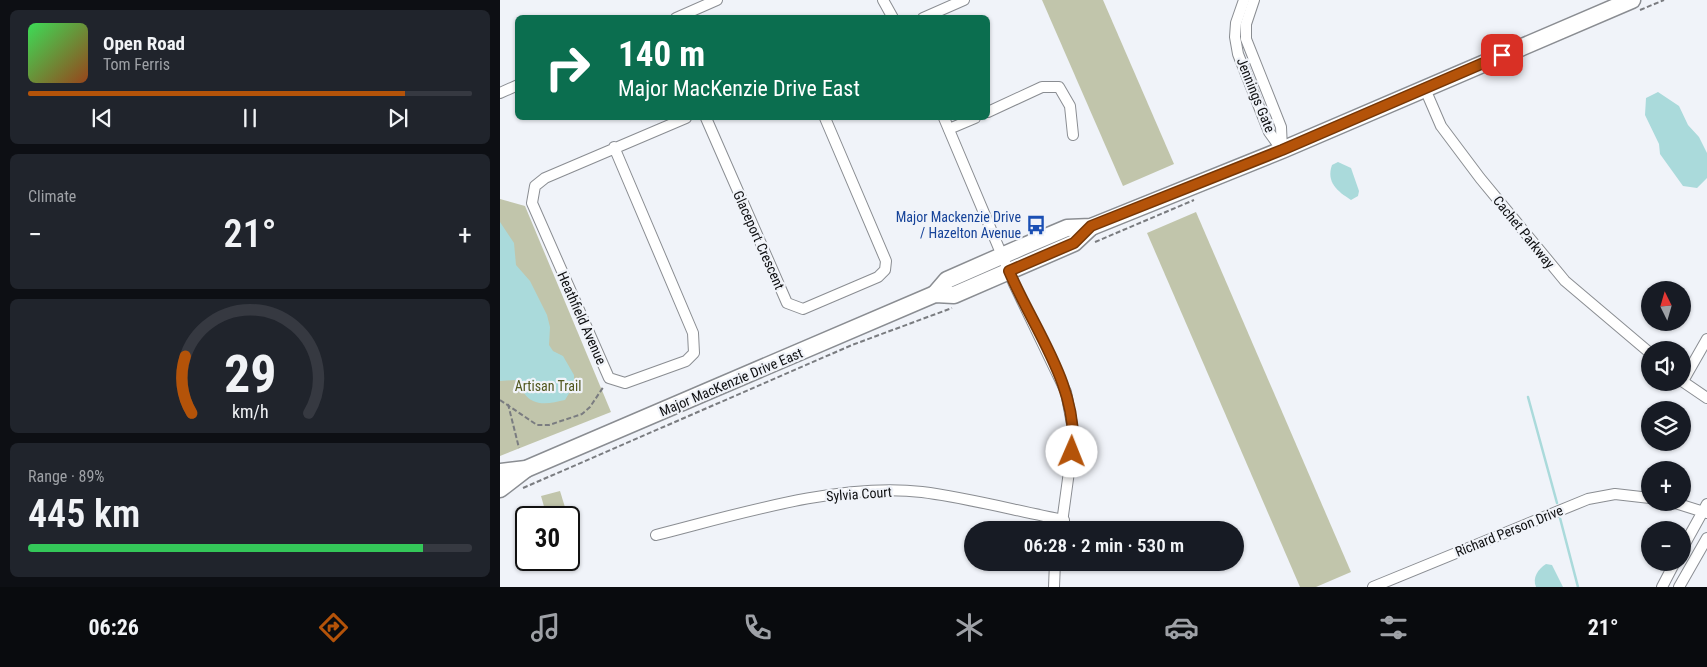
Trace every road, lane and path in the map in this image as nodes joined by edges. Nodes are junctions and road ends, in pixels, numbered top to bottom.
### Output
1 (717, 0) edge
2 (883, 0) edge
3 (964, 0) edge
4 (1244, 0) edge
5 (1254, 0) edge
6 (1632, 0) edge
7 (683, 15) edge
8 (891, 15) edge
9 (930, 15) edge
10 (1249, 50) junction
11 (1238, 54) junction
12 (515, 86) edge
13 (1425, 89) junction
14 (500, 93) edge
15 (990, 111) edge
16 (681, 120) edge
17 (707, 120) edge
18 (826, 120) edge
19 (945, 120) edge
20 (969, 120) edge
21 (949, 129) junction
22 (1073, 135) dead end
23 (614, 147) junction
24 (1282, 150) junction
25 (1091, 226) junction
26 (1003, 255) junction
27 (1009, 271) junction
28 (936, 294) junction
29 (958, 305) dead end
30 (1707, 339) edge
31 (1641, 346) edge
32 (1691, 367) edge
33 (609, 378) junction
34 (1691, 387) edge
35 (1707, 398) edge
36 (500, 400) edge
37 (508, 404) junction
38 (519, 448) dead end
39 (526, 469) junction
40 (500, 472) edge
41 (500, 489) edge
42 (518, 490) dead end
43 (1641, 497) edge
44 (1691, 506) edge
45 (1706, 509) edge
46 (1045, 521) edge
47 (1063, 521) edge
48 (1691, 534) edge
49 (656, 535) dead end
50 (1707, 538) edge
51 (1055, 571) edge
52 (1670, 571) edge
53 (1054, 587) edge
54 (1373, 587) edge
55 (1662, 587) edge
56 (1679, 587) edge

1 - 7 street
2 - 8 street
3 - 9 street
4 - 11 street, Jennings Gate
5 - 10 street, Jennings Gate
6 - 13 main road, Major MacKenzie Drive East
10 - 11 street
10 - 24 street, Jennings Gate
11 - 24 street, Jennings Gate
12 - 14 street
13 - 24 main road, Major MacKenzie Drive East
13 - 31 street, Cachet Parkway
15 - 22 street
16 - 23 street, Heathfield Avenue
17 - 18 street, Glaceport Crescent
19 - 21 street
20 - 21 street
21 - 26 street
23 - 33 street, Heathfield Avenue
23 - 33 street, Heathfield Avenue
24 - 25 main road, Major MacKenzie Drive East
25 - 26 main road, Major MacKenzie Drive East
25 - 27 main road, Major MacKenzie Drive East
26 - 27 street
26 - 28 main road, Major MacKenzie Drive East
27 - 28 main road, Major MacKenzie Drive East
27 - 47 street
28 - 39 main road, Major MacKenzie Drive East
29 - 42 path
30 - 32 street
33 - 37 path
34 - 35 street
36 - 37 path
37 - 38 path
39 - 40 main road, Major MacKenzie Drive East
39 - 41 main road, Major MacKenzie Drive East
43 - 54 street, Richard Person Drive
44 - 45 street
45 - 48 street
46 - 49 street, Sylvia Court
50 - 56 street
51 - 53 street
52 - 55 street

